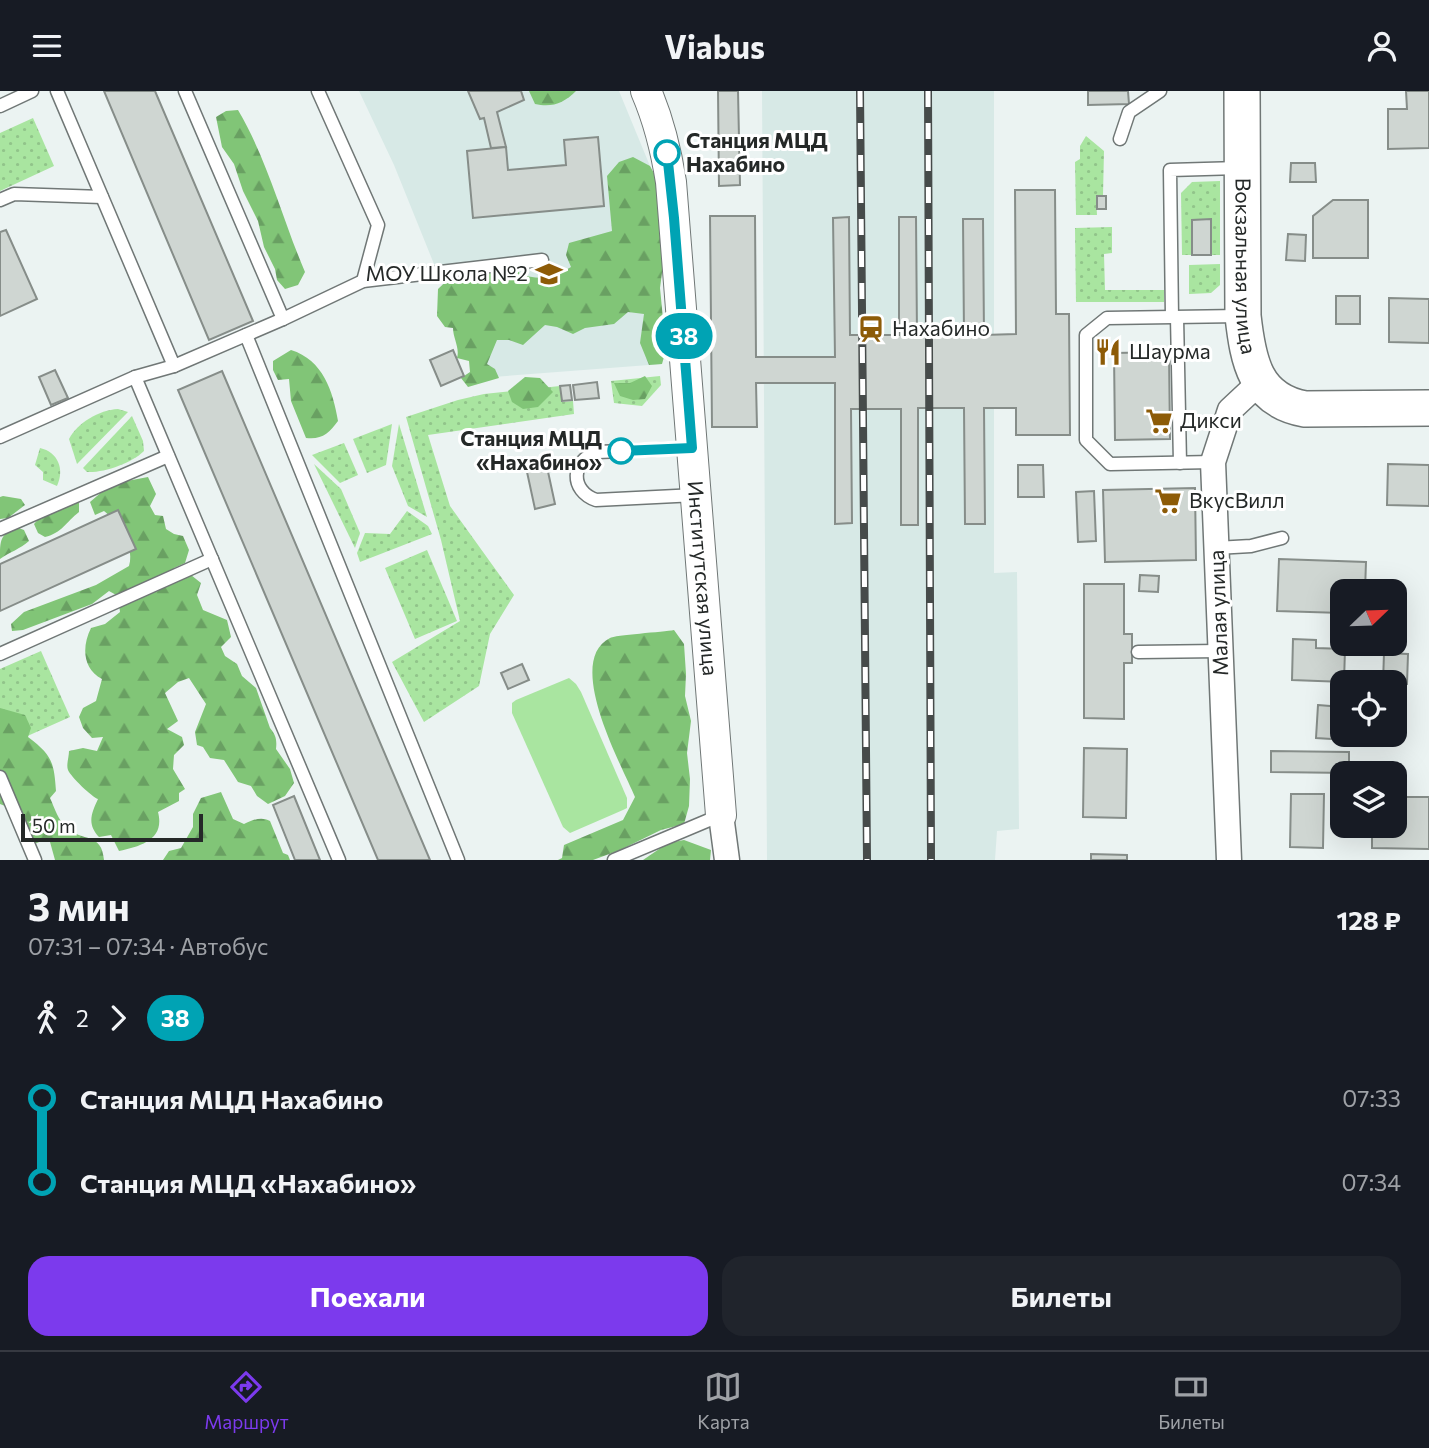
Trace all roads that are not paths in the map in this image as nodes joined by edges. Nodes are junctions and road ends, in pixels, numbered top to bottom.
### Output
1 (32, 91) edge
2 (57, 91) edge
3 (185, 91) edge
4 (318, 91) edge
5 (646, 91) edge
6 (1160, 91) edge
7 (1242, 91) edge
8 (0, 106) edge
9 (1120, 139) dead end
10 (1242, 168) junction
11 (102, 197) junction
12 (0, 200) edge
13 (542, 260) dead end
14 (363, 281) junction
15 (1243, 316) junction
16 (1174, 317) junction
17 (283, 320) junction
18 (246, 335) junction
19 (174, 366) junction
20 (135, 376) junction
21 (1260, 381) junction
22 (1429, 408) edge
23 (0, 437) edge
24 (692, 448) junction
25 (168, 456) junction
26 (1213, 462) junction
27 (1180, 463) junction
28 (696, 495) junction
29 (0, 530) edge
30 (1282, 538) dead end
31 (1216, 548) junction
32 (212, 559) junction
33 (1220, 651) junction
34 (1138, 652) dead end
35 (0, 654) edge
36 (0, 777) edge
37 (721, 815) junction
38 (35, 860) edge
39 (339, 860) edge
40 (458, 860) edge
41 (614, 860) edge
42 (727, 860) edge
43 (1229, 860) edge

1 - 8 lane
2 - 11 lane
3 - 17 lane
4 - 14 lane
5 - 24 street, Институтская улица
6 - 9 lane
7 - 10 main road, Вокзальная улица
10 - 15 main road, Вокзальная улица
10 - 16 lane
11 - 12 lane
11 - 19 lane
13 - 14 lane
14 - 17 lane
15 - 16 lane
15 - 21 main road, Вокзальная улица
16 - 27 lane
16 - 27 lane
17 - 18 lane
18 - 19 lane
18 - 40 lane
19 - 20 lane
20 - 23 lane
20 - 25 lane
21 - 22 main road, Вокзальная улица
21 - 26 street, Малая улица
24 - 28 street, Институтская улица
24 - 28 lane
25 - 29 lane
25 - 32 lane
26 - 27 lane
26 - 31 street, Малая улица
28 - 37 street, Институтская улица
30 - 31 lane
31 - 33 street, Малая улица
32 - 35 lane
32 - 39 lane
33 - 34 lane
33 - 43 street, Малая улица
36 - 38 lane
37 - 41 lane
37 - 42 street, Институтская улица

